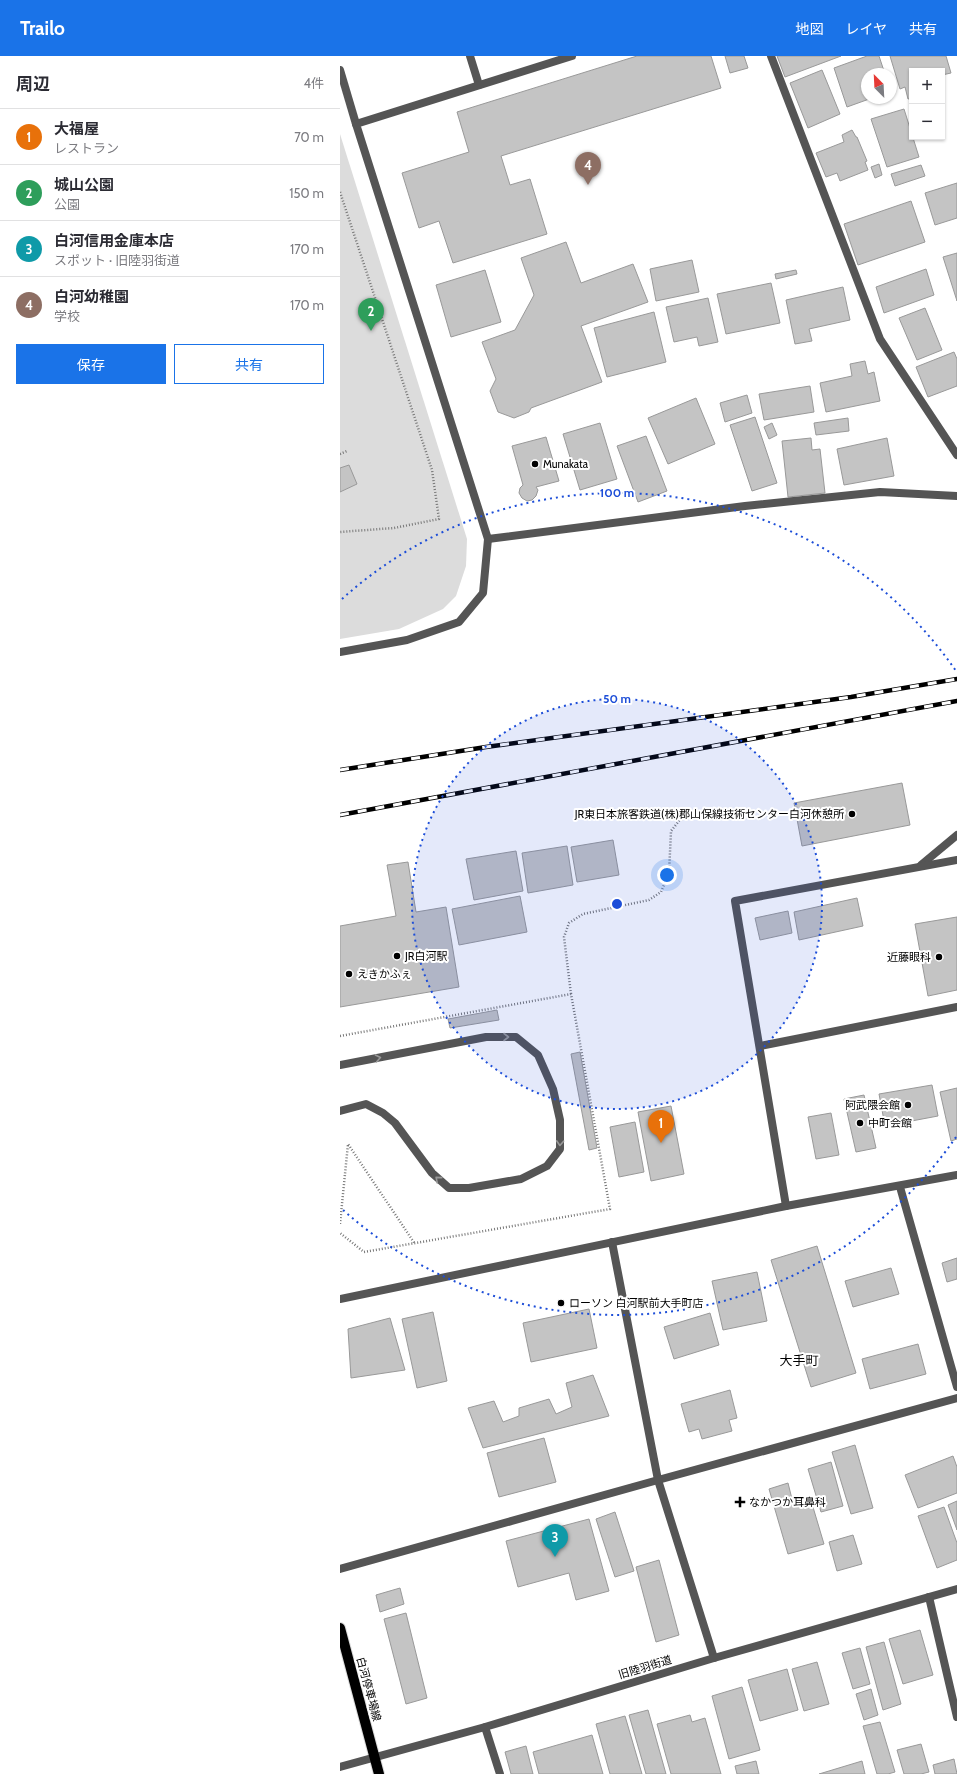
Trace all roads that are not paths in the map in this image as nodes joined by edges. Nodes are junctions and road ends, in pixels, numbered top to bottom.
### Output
1 (470, 56) edge
2 (572, 56) edge
3 (771, 56) edge
4 (340, 70) edge
5 (479, 85) junction
6 (356, 124) junction
7 (957, 454) edge
8 (957, 496) edge
9 (488, 538) junction
10 (340, 652) edge
11 (957, 835) edge
12 (957, 860) edge
13 (920, 866) junction
14 (957, 1008) edge
15 (760, 1046) junction
16 (340, 1065) edge
17 (340, 1111) edge
18 (957, 1175) edge
19 (900, 1187) junction
20 (786, 1206) junction
21 (612, 1242) junction
22 (340, 1299) edge
23 (957, 1387) edge
24 (957, 1398) edge
25 (658, 1480) junction
26 (340, 1570) edge
27 (957, 1588) edge
28 (929, 1597) junction
29 (340, 1628) edge
30 (714, 1658) junction
31 (957, 1717) edge
32 (485, 1728) junction
33 (375, 1757) junction
34 (340, 1767) edge
35 (379, 1774) edge
36 (500, 1774) edge

1 - 5 street
2 - 5 street
3 - 7 street
4 - 6 street
5 - 6 street
6 - 9 street
8 - 9 street
9 - 10 street
11 - 13 street
12 - 13 street
13 - 15 street
14 - 15 street
15 - 20 street
16 -> 17 street
18 - 19 street
19 - 20 street
19 - 23 street
20 - 21 street
21 - 22 street
21 - 25 street
24 - 25 street
25 - 26 street
25 - 30 street
27 - 28 street, 旧陸羽街道
28 - 30 street, 旧陸羽街道
28 - 31 street
29 - 33 main road, 白河停車場線
30 - 32 street, 旧陸羽街道
32 - 33 street, 旧陸羽街道
32 - 36 street
33 - 34 street, 旧陸羽街道
33 - 35 main road, 白河停車場線

